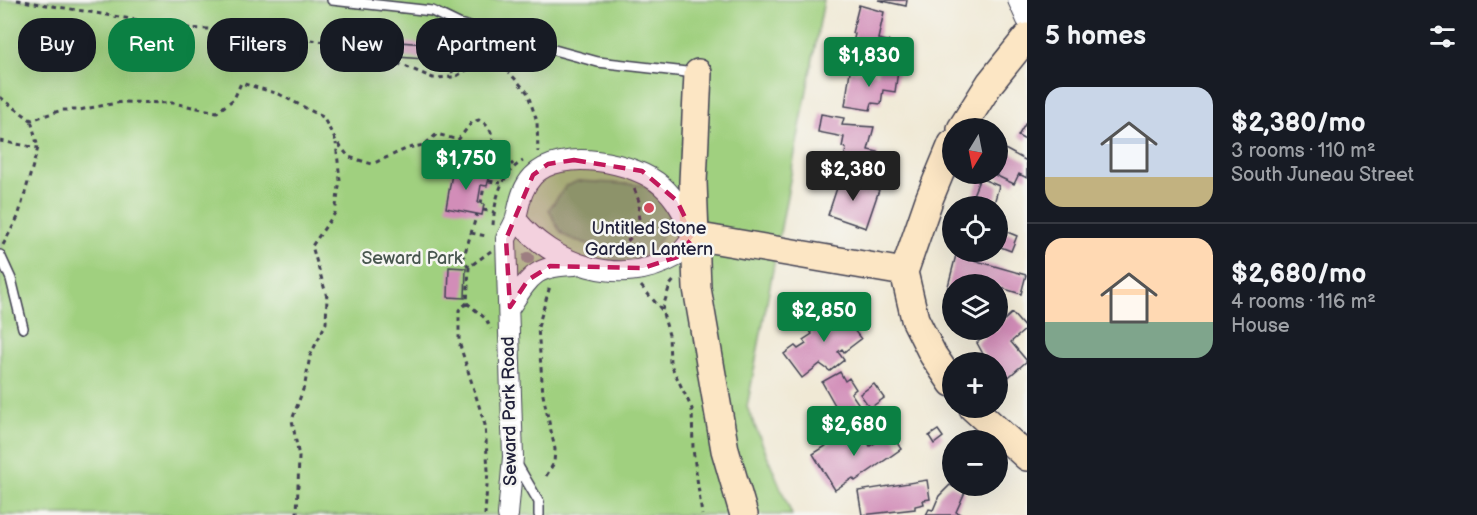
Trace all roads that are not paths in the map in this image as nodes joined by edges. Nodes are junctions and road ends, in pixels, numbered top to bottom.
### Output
1 (332, 0) edge
2 (1018, 0) edge
3 (1027, 20) edge
4 (1027, 37) edge
5 (698, 73) joint
6 (968, 118) edge
7 (942, 168) edge
8 (516, 219) junction
9 (694, 236) junction
10 (0, 255) edge
11 (579, 265) junction
12 (904, 272) junction
13 (510, 307) junction
14 (23, 328) dead end
15 (942, 368) edge
16 (984, 418) edge
17 (513, 457) junction
18 (1027, 457) edge
19 (508, 515) edge
20 (539, 515) edge
21 (744, 515) edge

1 - 5 lane
2 - 3 street
4 - 6 street
5 - 9 street
7 - 12 street
8 - 9 street, Seward Park Road
8 - 11 street, Seward Park Road
8 - 13 street, Seward Park Road
9 - 11 street, Seward Park Road
9 - 12 street
9 - 21 street
10 - 14 lane
11 - 13 street, Seward Park Road
12 - 15 street
13 - 17 street, Seward Park Road
16 - 18 street
17 - 19 street, Seward Park Road
17 - 20 lane

